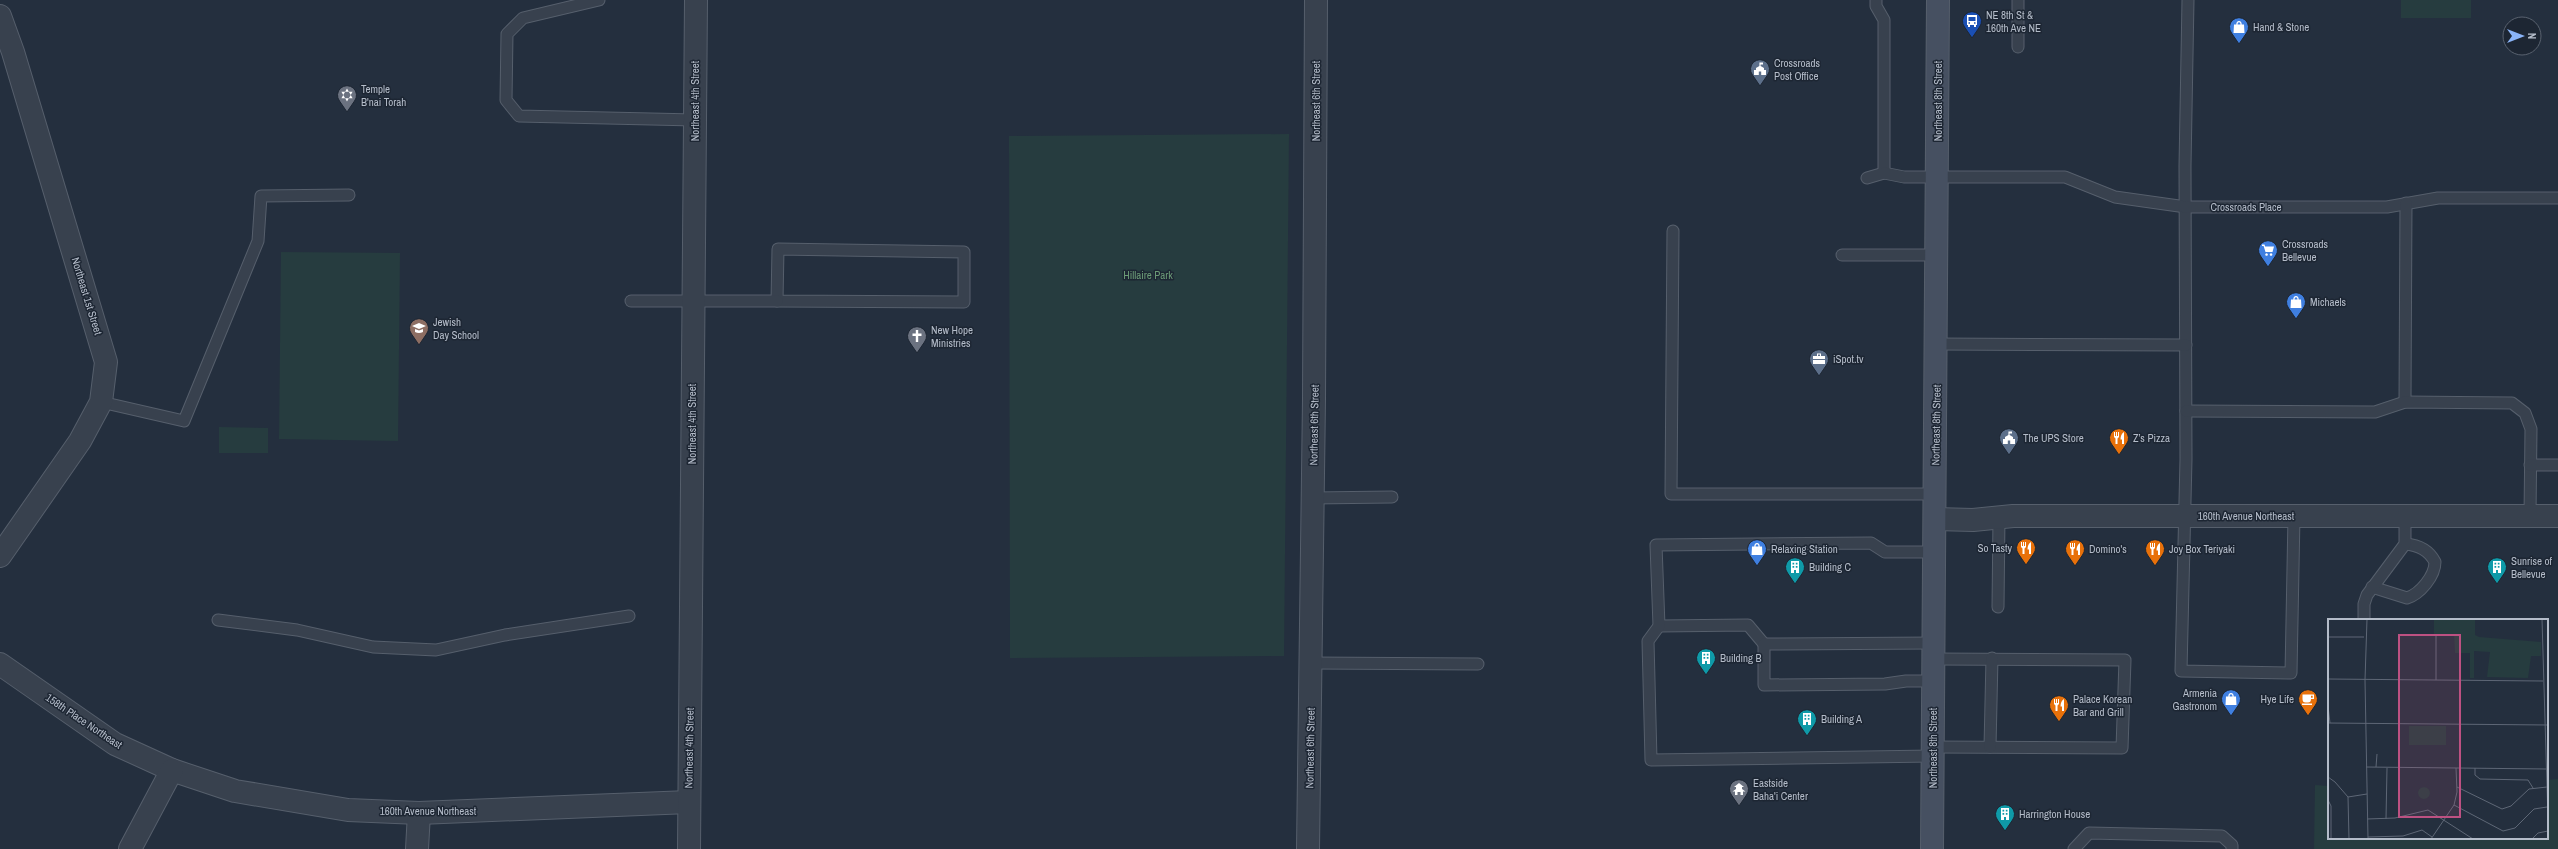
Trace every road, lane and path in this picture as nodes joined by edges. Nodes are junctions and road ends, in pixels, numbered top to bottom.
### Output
1 (599, 0) edge
2 (696, 0) edge
3 (1316, 0) edge
4 (1876, 0) edge
5 (1938, 0) edge
6 (2018, 0) edge
7 (2188, 0) edge
8 (0, 16) edge
9 (2018, 47) dead end
10 (695, 120) junction
11 (1884, 174) junction
12 (1938, 176) junction
13 (1867, 178) dead end
14 (348, 195) dead end
15 (2558, 198) edge
16 (2406, 203) junction
17 (2186, 207) junction
18 (1673, 231) dead end
19 (1842, 255) dead end
20 (1937, 256) junction
21 (694, 300) junction
22 (631, 301) dead end
23 (777, 301) junction
24 (1936, 344) junction
25 (2186, 345) junction
26 (101, 402) junction
27 (2405, 402) junction
28 (2186, 411) junction
29 (2530, 465) junction
30 (2558, 465) edge
31 (1935, 494) junction
32 (1313, 498) junction
33 (1392, 498) dead end
34 (2184, 516) junction
35 (2294, 516) junction
36 (2405, 516) junction
37 (2530, 516) junction
38 (2558, 516) edge
39 (1999, 518) junction
40 (1935, 519) junction
41 (2405, 544) junction
42 (1934, 552) junction
43 (0, 556) edge
44 (2372, 587) junction
45 (1998, 607) dead end
46 (629, 616) dead end
47 (2364, 619) edge
48 (218, 620) dead end
49 (1658, 626) junction
50 (1764, 644) junction
51 (1934, 651) junction
52 (1992, 658) junction
53 (1311, 663) junction
54 (0, 664) edge
55 (1478, 664) dead end
56 (1933, 681) junction
57 (1990, 747) junction
58 (1933, 751) junction
59 (172, 770) junction
60 (688, 802) junction
61 (419, 813) junction
62 (130, 849) edge
63 (417, 849) edge
64 (688, 849) edge
65 (1308, 849) edge
66 (1932, 849) edge
67 (2074, 849) edge
68 (2232, 849) edge

1 - 10 lane
2 - 10 street, Northeast 4th Street
3 - 32 street, Northeast 6th Street
4 - 11 lane
5 - 12 main road, Northeast 8th Street
6 - 9 lane
7 - 17 lane
8 - 26 street, Northeast 1st Street
10 - 21 street, Northeast 4th Street
11 - 12 lane, Crossroads Place
11 - 13 lane
12 - 17 lane, Crossroads Place
12 - 20 main road, Northeast 8th Street
14 - 26 lane
15 - 16 lane, Crossroads Place
16 - 17 lane, Crossroads Place
16 - 27 lane
17 - 25 lane
18 - 31 lane
19 - 20 lane
20 - 24 main road, Northeast 8th Street
21 - 22 lane
21 - 23 lane
21 - 60 street, Northeast 4th Street
23 - 23 lane
24 - 25 lane
24 - 31 main road, Northeast 8th Street
25 - 28 lane
26 - 43 street, Northeast 1st Street
27 - 28 lane
27 - 29 lane
28 - 34 lane
29 - 30 lane
29 - 37 lane
31 - 40 main road, Northeast 8th Street
32 - 33 lane
32 - 53 street, Northeast 6th Street
34 - 35 street, 160th Avenue Northeast
34 - 35 lane
34 - 39 street, 160th Avenue Northeast
35 - 36 street, 160th Avenue Northeast
36 - 37 street, 160th Avenue Northeast
36 - 41 lane
37 - 38 street, 160th Avenue Northeast
39 - 40 street, 160th Avenue Northeast
39 - 45 lane
40 - 42 main road, Northeast 8th Street
41 - 44 lane
41 - 44 lane
42 - 49 lane
42 - 51 main road, Northeast 8th Street
44 - 47 lane
46 - 48 lane
49 - 50 lane
49 - 58 lane
50 - 51 lane
50 - 56 lane
51 - 52 lane
51 - 56 main road, Northeast 8th Street
52 - 57 lane
52 - 57 lane
53 - 55 lane
53 - 65 street, Northeast 6th Street
54 - 59 street, 158th Place Northeast
56 - 58 main road, Northeast 8th Street
57 - 58 lane
58 - 66 main road, Northeast 8th Street
59 - 61 street, 160th Avenue Northeast
59 - 62 street
60 - 61 street, 160th Avenue Northeast
60 - 64 street, Northeast 4th Street
61 - 63 street
67 - 68 lane

